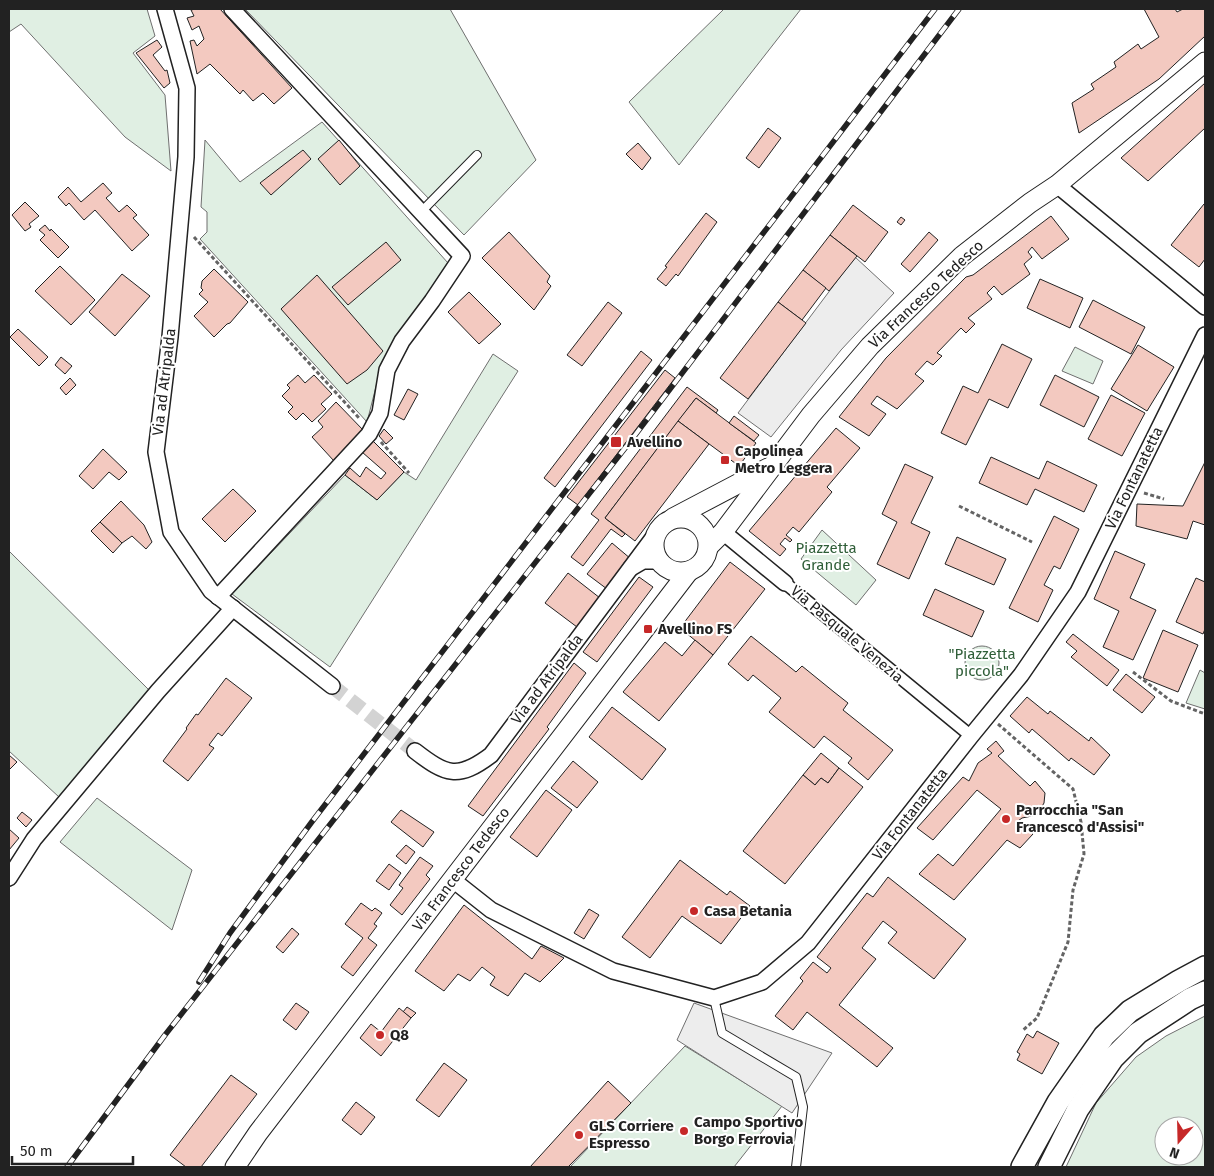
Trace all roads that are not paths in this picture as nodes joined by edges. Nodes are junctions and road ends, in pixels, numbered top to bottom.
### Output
1 (165, 9) edge
2 (232, 9) edge
3 (1205, 62) edge
4 (477, 154) dead end
5 (1057, 185) junction
6 (421, 212) junction
7 (1205, 306) edge
8 (1205, 335) edge
9 (775, 464) junction
10 (670, 520) junction
11 (723, 532) junction
12 (656, 534) junction
13 (709, 546) junction
14 (665, 565) junction
15 (628, 570) junction
16 (689, 571) junction
17 (786, 582) joint
18 (218, 597) junction
19 (666, 600) junction
20 (232, 608) junction
21 (332, 686) tunnel mouth
22 (971, 736) junction
23 (415, 751) tunnel mouth
24 (9, 878) edge
25 (453, 880) junction
26 (1205, 967) edge
27 (1205, 992) edge
28 (714, 998) junction
29 (235, 1167) edge
30 (796, 1167) edge
31 (1022, 1167) edge
32 (1049, 1167) edge

1 - 18 street, Via ad Atripalda
2 - 6 street
3 - 5 street, Via Francesco Tedesco
4 - 6 lane
5 - 7 street
5 - 9 street, Via Francesco Tedesco
6 - 18 street
8 - 22 street, Via Fontanatetta
9 - 10 street
9 - 11 street, Via Francesco Tedesco
10 - 12 street
10 - 13 street
11 - 13 street, Via Francesco Tedesco
11 - 17 street, Via Pasquale Venezia
12 - 14 street
12 - 15 street, Via ad Atripalda
13 - 16 street
14 - 15 street
14 - 16 street
14 - 19 street
15 - 23 street, Via ad Atripalda
16 - 19 street, Via Francesco Tedesco
17 - 22 street, Via Pasquale Venezia
18 - 20 street, Via ad Atripalda
19 - 25 street, Via Francesco Tedesco
20 - 21 street, Via ad Atripalda
20 - 24 street
22 - 28 street, Via Fontanatetta
25 - 28 street
25 - 29 street, Via Francesco Tedesco
26 - 31 main road
27 - 32 main road
28 - 30 lane

